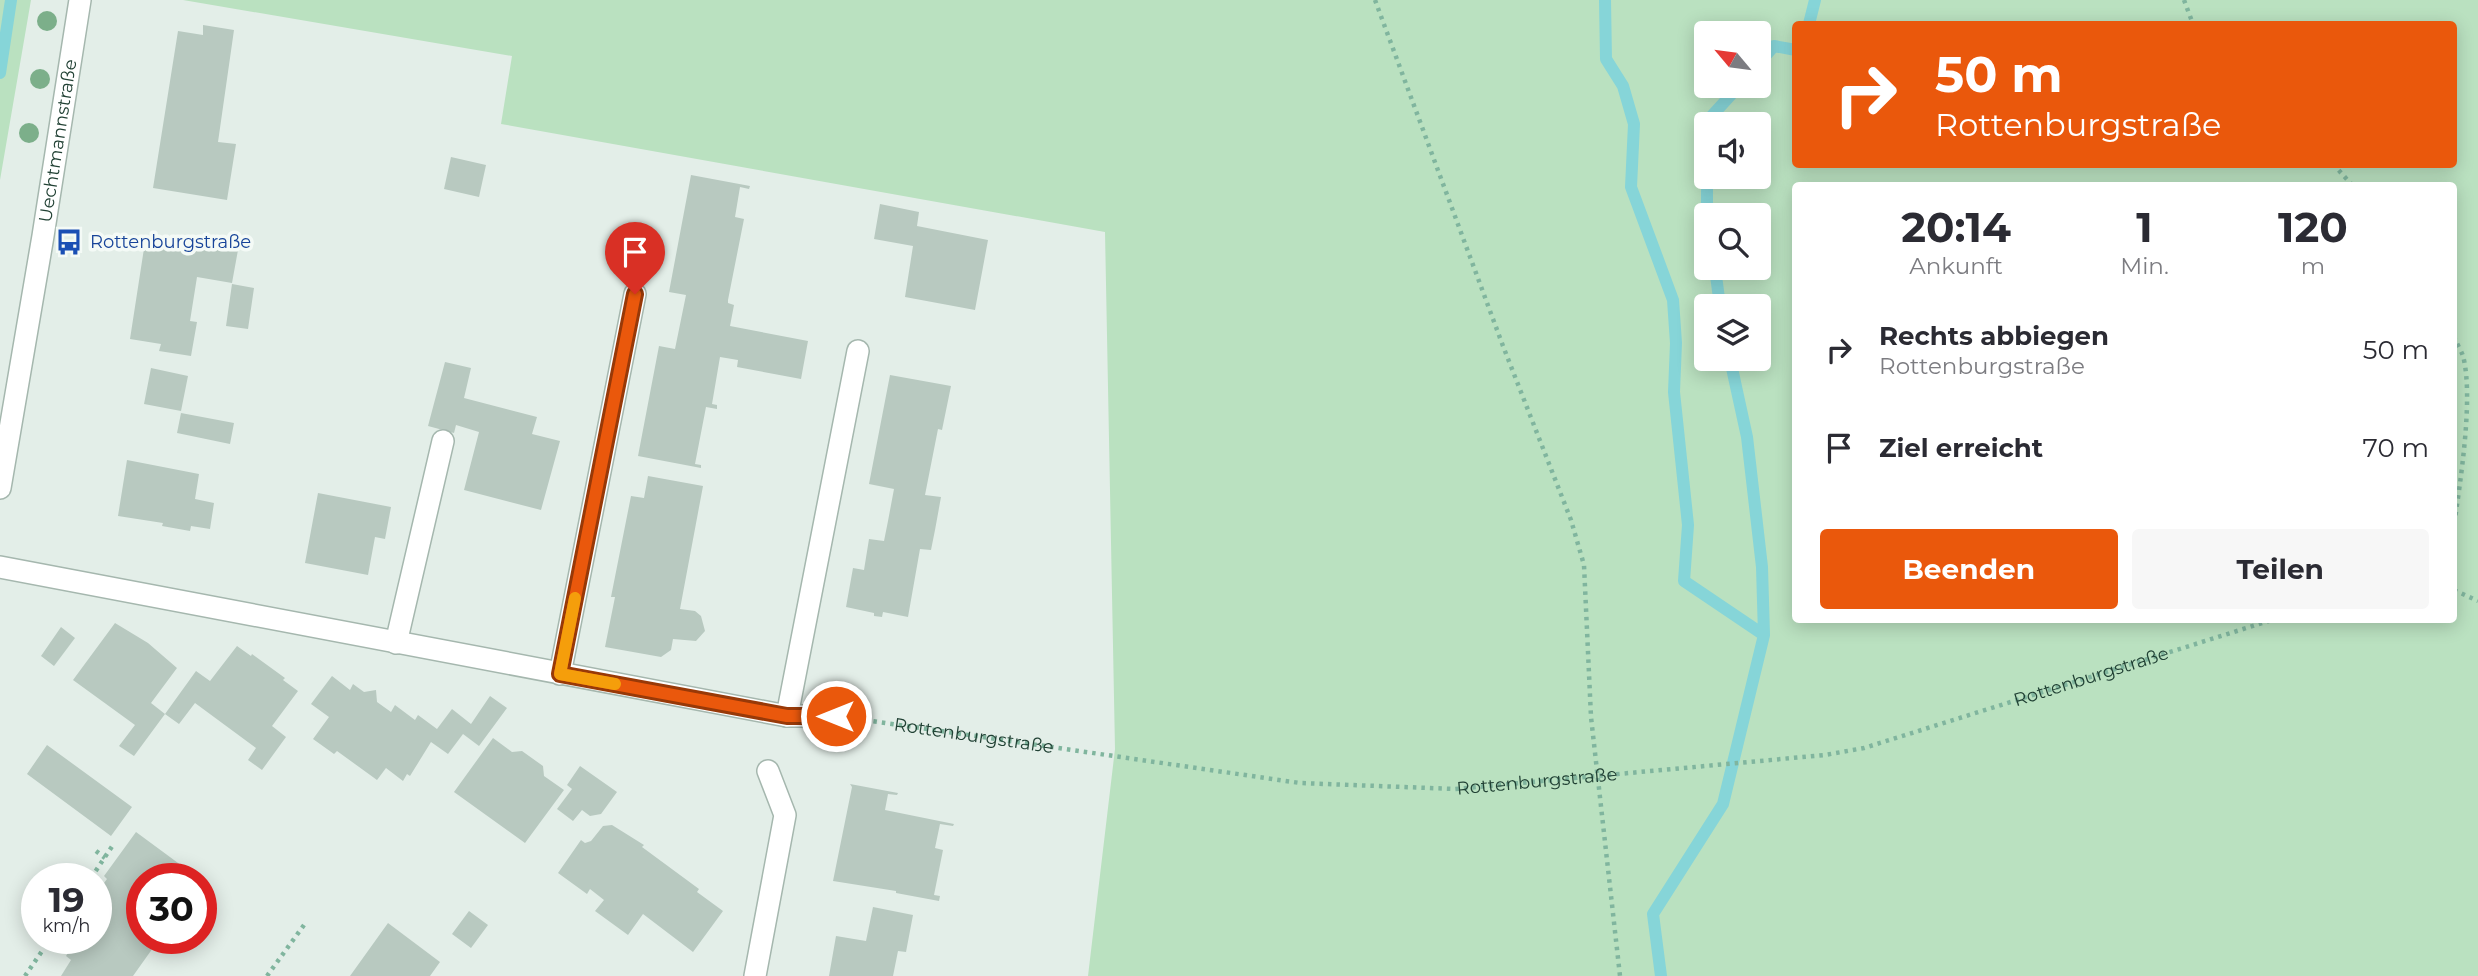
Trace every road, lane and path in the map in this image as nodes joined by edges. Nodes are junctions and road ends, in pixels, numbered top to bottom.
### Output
1 (80, 0) edge
2 (1375, 0) edge
3 (2184, 0) edge
4 (2192, 21) edge
5 (2337, 168) edge
6 (2349, 182) edge
7 (635, 294) dead end
8 (2457, 344) edge
9 (858, 351) dead end
10 (443, 441) dead end
11 (0, 488) edge
12 (2457, 500) edge
13 (0, 567) edge
14 (2457, 591) edge
15 (2478, 601) edge
16 (2262, 623) edge
17 (396, 643) junction
18 (560, 674) junction
19 (787, 716) junction
20 (836, 716) joint
21 (768, 771) dead end
22 (1598, 776) junction
23 (113, 845) dead end
24 (96, 851) dead end
25 (105, 858) junction
26 (102, 863) edge
27 (304, 925) dead end
28 (40, 954) edge
29 (25, 976) edge
30 (267, 976) edge
31 (755, 976) edge
32 (1620, 976) edge

1 - 11 street, Uechtmannstraße
2 - 22 path
3 - 4 path
5 - 6 path
7 - 18 street
8 - 12 path
9 - 19 street
10 - 17 street
13 - 17 street
14 - 15 path
16 - 22 path, Rottenburgstraße
17 - 18 street
18 - 19 street
19 - 20 street
20 - 22 path, Rottenburgstraße
21 - 31 street
22 - 32 path
23 - 25 path
24 - 25 path
25 - 26 path
27 - 30 path
28 - 29 path

